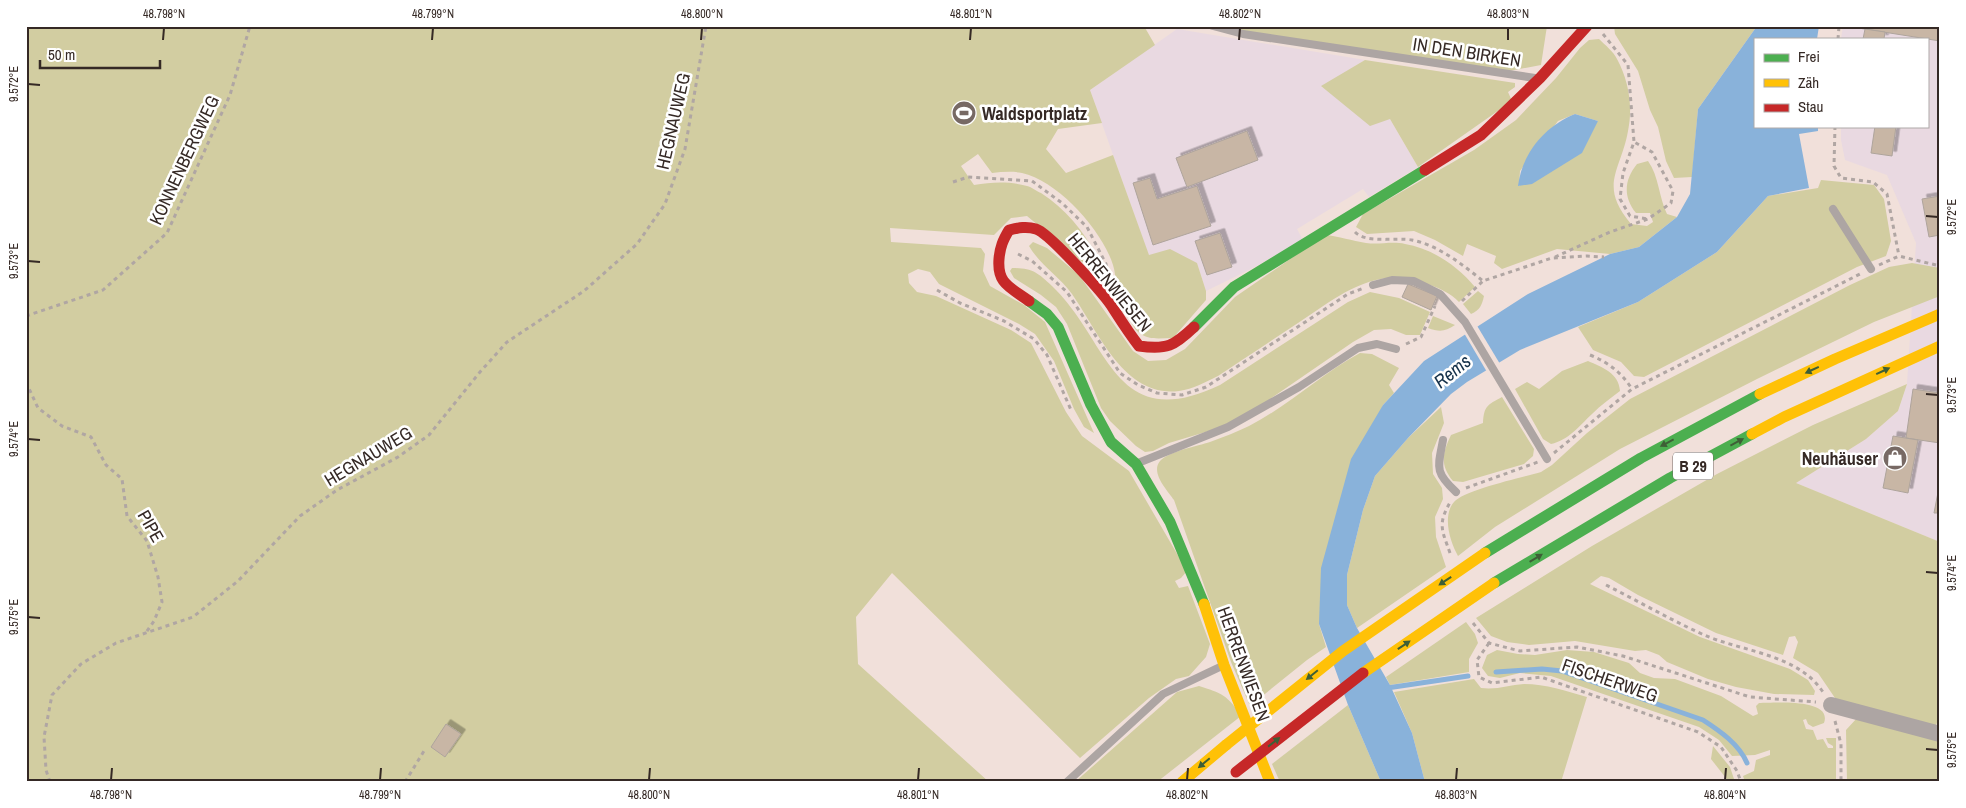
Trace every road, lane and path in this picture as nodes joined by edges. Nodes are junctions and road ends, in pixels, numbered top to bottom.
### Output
1 (250, 26) edge
2 (706, 26) edge
3 (1213, 26) edge
4 (1587, 26) edge
5 (1602, 33) dead end
6 (1540, 78) junction
7 (1835, 128) edge
8 (1634, 142) junction
9 (1833, 208) dead end
10 (1343, 219) junction
11 (1648, 219) junction
12 (1899, 256) dead end
13 (1552, 258) junction
14 (1604, 258) dead end
15 (1871, 269) dead end
16 (1483, 281) junction
17 (1373, 285) dead end
18 (937, 290) dead end
19 (1440, 294) junction
20 (1455, 308) junction
21 (1940, 314) edge
22 (26, 316) edge
23 (1940, 346) edge
24 (1396, 348) joint
25 (1590, 355) dead end
26 (26, 382) edge
27 (1632, 390) dead end
28 (1072, 411) dead end
29 (1443, 440) dead end
30 (1547, 459) dead end
31 (1136, 464) junction
32 (1456, 492) dead end
33 (1606, 585) dead end
34 (145, 634) junction
35 (1488, 643) dead end
36 (1224, 665) junction
37 (1831, 705) junction
38 (1940, 734) edge
39 (424, 751) dead end
40 (50, 782) edge
41 (405, 782) edge
42 (1067, 782) edge
43 (1182, 782) edge
44 (1224, 782) edge
45 (1270, 782) edge
46 (1740, 782) edge
47 (1841, 782) edge

1 - 22 path, KONNENBERGWEG
2 - 34 path, HEGNAUWEG
3 - 6 lane, IN DEN BIRKEN
4 - 6 main road, HERRENWIESEN
5 - 8 path
6 - 10 main road, HERRENWIESEN
7 - 12 path
8 - 11 path
8 - 11 path
9 - 15 lane
10 - 16 path
10 - 31 main road, HERRENWIESEN
11 - 13 path
13 - 14 path
13 - 16 path
16 - 20 path
17 - 19 lane
18 - 28 path
19 - 20 lane
19 - 24 path
20 - 30 lane
21 -> 43 main road, B 29, bridge
44 -> 23 main road, B 29, bridge
24 - 31 lane
25 - 27 path
26 - 34 path, PIPE
29 - 32 lane
31 - 36 main road, HERRENWIESEN
33 - 37 path
34 - 40 path, HEGNAUWEG
35 - 46 path, FISCHERWEG
36 - 42 lane
36 - 45 main road, HERRENWIESEN
37 - 38 street
37 - 47 path
39 - 41 path

